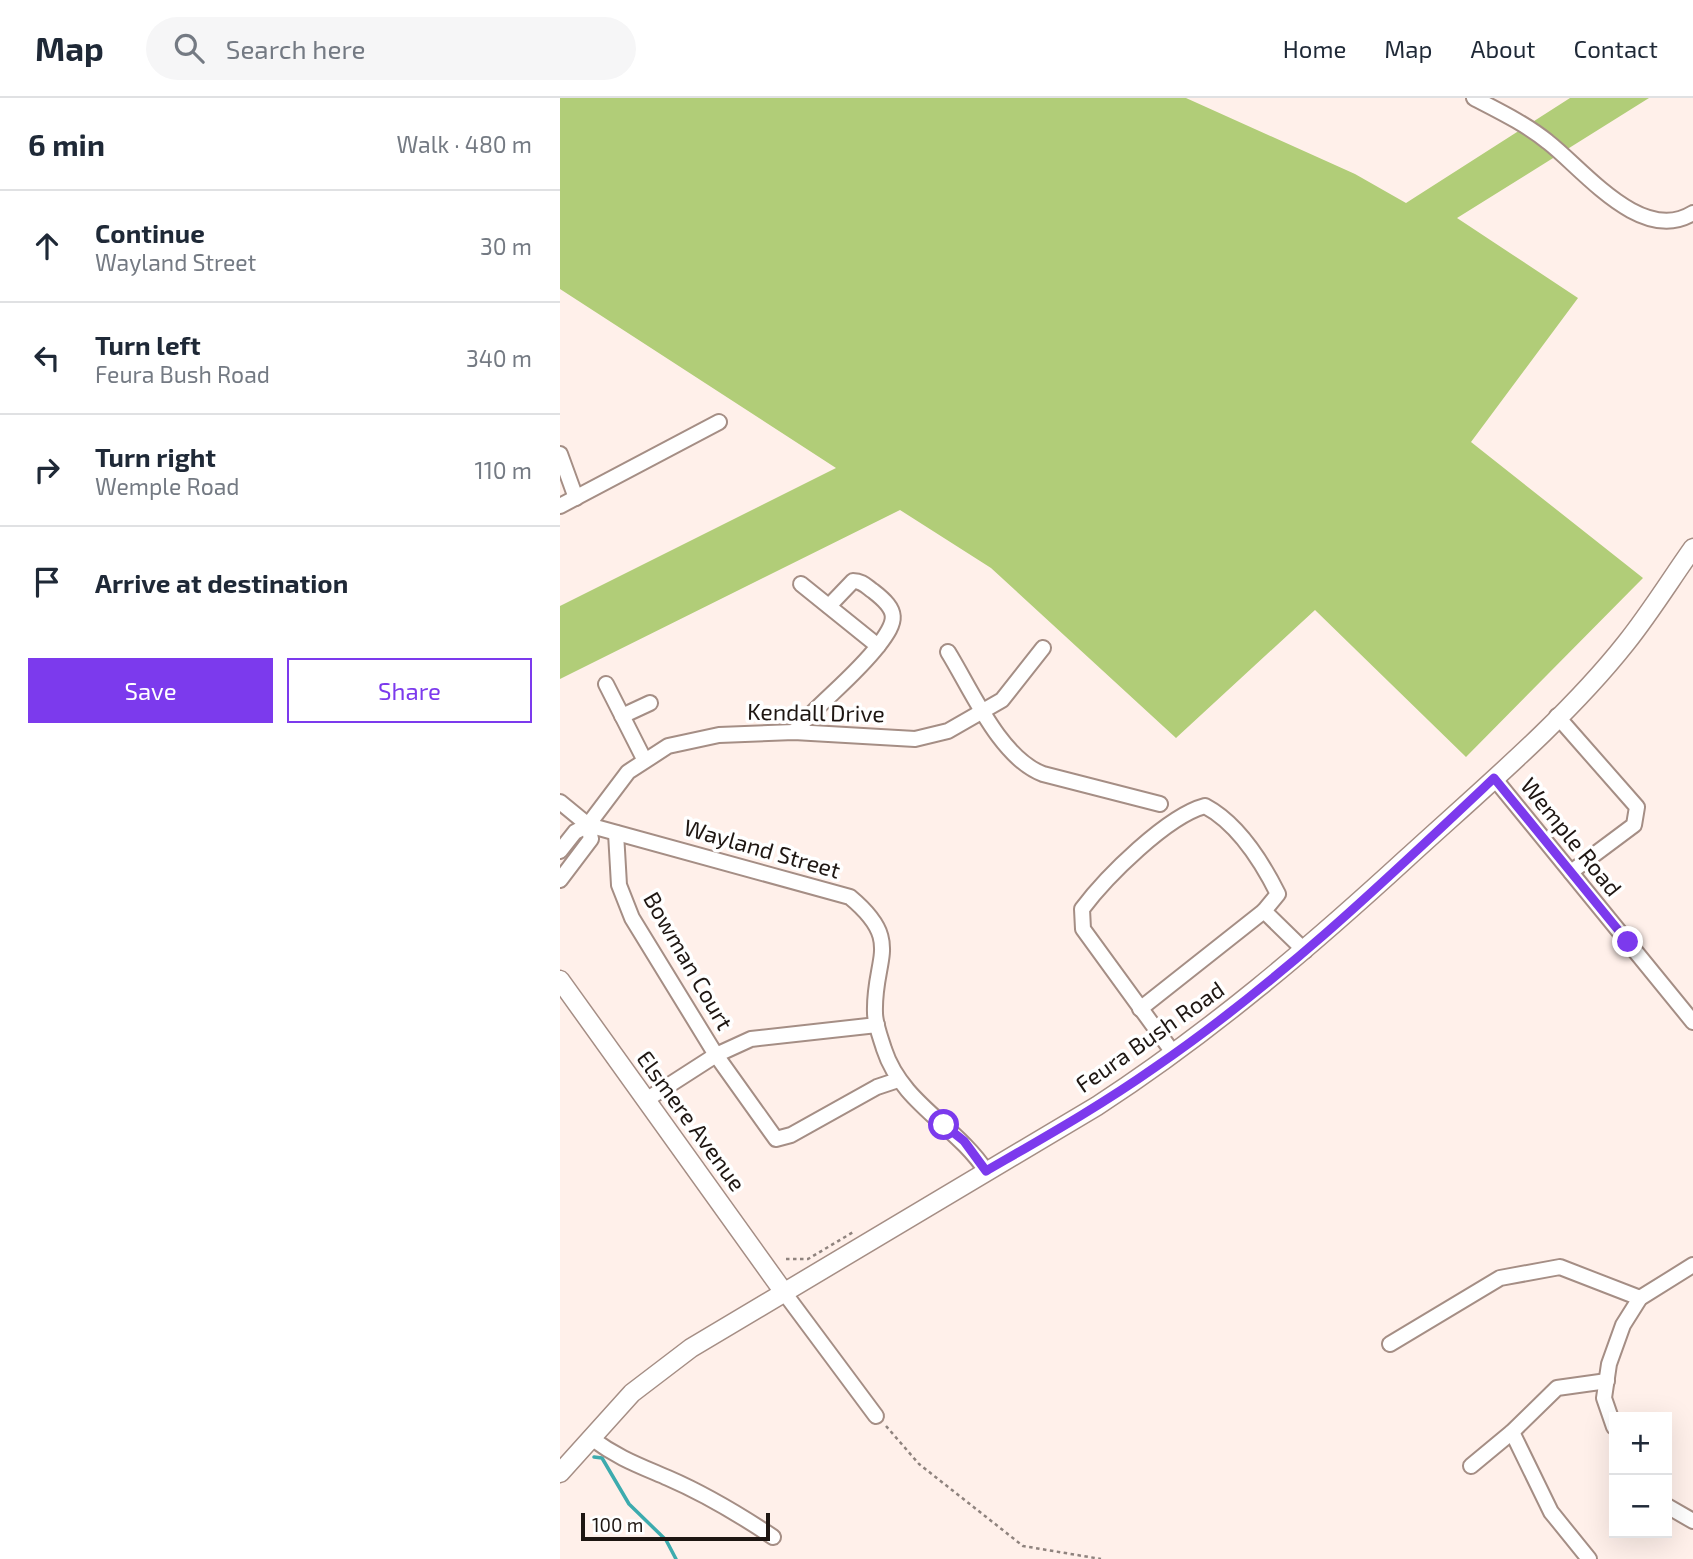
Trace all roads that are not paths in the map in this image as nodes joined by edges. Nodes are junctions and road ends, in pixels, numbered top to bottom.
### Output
1 (1474, 98) edge
2 (1693, 213) edge
3 (719, 422) dead end
4 (560, 454) edge
5 (576, 498) junction
6 (560, 506) edge
7 (1693, 548) edge
8 (802, 584) dead end
9 (829, 606) junction
10 (878, 646) junction
11 (1043, 648) dead end
12 (948, 652) dead end
13 (606, 684) dead end
14 (650, 703) dead end
15 (984, 710) junction
16 (622, 716) junction
17 (1557, 716) junction
18 (794, 732) junction
19 (644, 759) junction
20 (1494, 778) junction
21 (560, 802) edge
22 (1160, 804) dead end
23 (588, 825) junction
24 (616, 832) junction
25 (560, 851) edge
26 (1571, 872) junction
27 (560, 880) edge
28 (1264, 911) junction
29 (1305, 951) junction
30 (560, 980) edge
31 (1140, 1009) junction
32 (1693, 1022) edge
33 (877, 1025) junction
34 (1174, 1054) junction
35 (716, 1055) junction
36 (898, 1080) junction
37 (646, 1100) junction
38 (986, 1171) junction
39 (1693, 1265) edge
40 (783, 1291) junction
41 (1640, 1298) junction
42 (1390, 1344) dead end
43 (1606, 1381) junction
44 (1609, 1412) edge
45 (876, 1416) road end
46 (1512, 1432) junction
47 (591, 1438) junction
48 (1471, 1466) dead end
49 (560, 1473) edge
50 (1672, 1509) edge
51 (1693, 1521) edge
52 (773, 1537) dead end
53 (1589, 1559) edge

1 - 2 street
3 - 5 street
4 - 5 street
5 - 6 street
7 - 17 main road, Feura Bush Road
8 - 9 street
9 - 10 street
9 - 10 street
10 - 18 street
11 - 15 street, Kendall Drive
12 - 15 street
13 - 16 street
14 - 16 street
15 - 18 street, Kendall Drive
15 - 22 street
16 - 19 street
17 - 20 main road, Feura Bush Road
17 - 26 street
18 - 19 street, Kendall Drive
19 - 23 street, Kendall Drive
20 - 26 street, Wemple Road
20 - 29 main road, Feura Bush Road
21 - 23 street
23 - 24 street, Wayland Street
23 - 25 street, Kendall Drive
23 - 27 street, Kendall Drive
24 - 33 street, Wayland Street
24 - 35 street, Bowman Court
26 - 32 street, Wemple Road
28 - 29 street
28 - 31 street
28 - 31 street
29 - 34 main road, Feura Bush Road
30 - 37 main road, Elsmere Avenue
31 - 34 street
33 - 35 street
33 - 36 street, Wayland Street
34 - 38 main road, Feura Bush Road
35 - 36 street, Bowman Court
35 - 37 street
36 - 38 street, Wayland Street
37 - 40 main road, Elsmere Avenue
38 - 40 main road, Feura Bush Road
39 - 41 street
40 - 45 street
40 - 47 main road, Feura Bush Road
41 - 42 street
41 - 43 street
43 - 44 street
43 - 46 street
46 - 48 street
46 - 53 street
47 - 49 main road, Feura Bush Road
47 - 52 street
50 - 51 street

